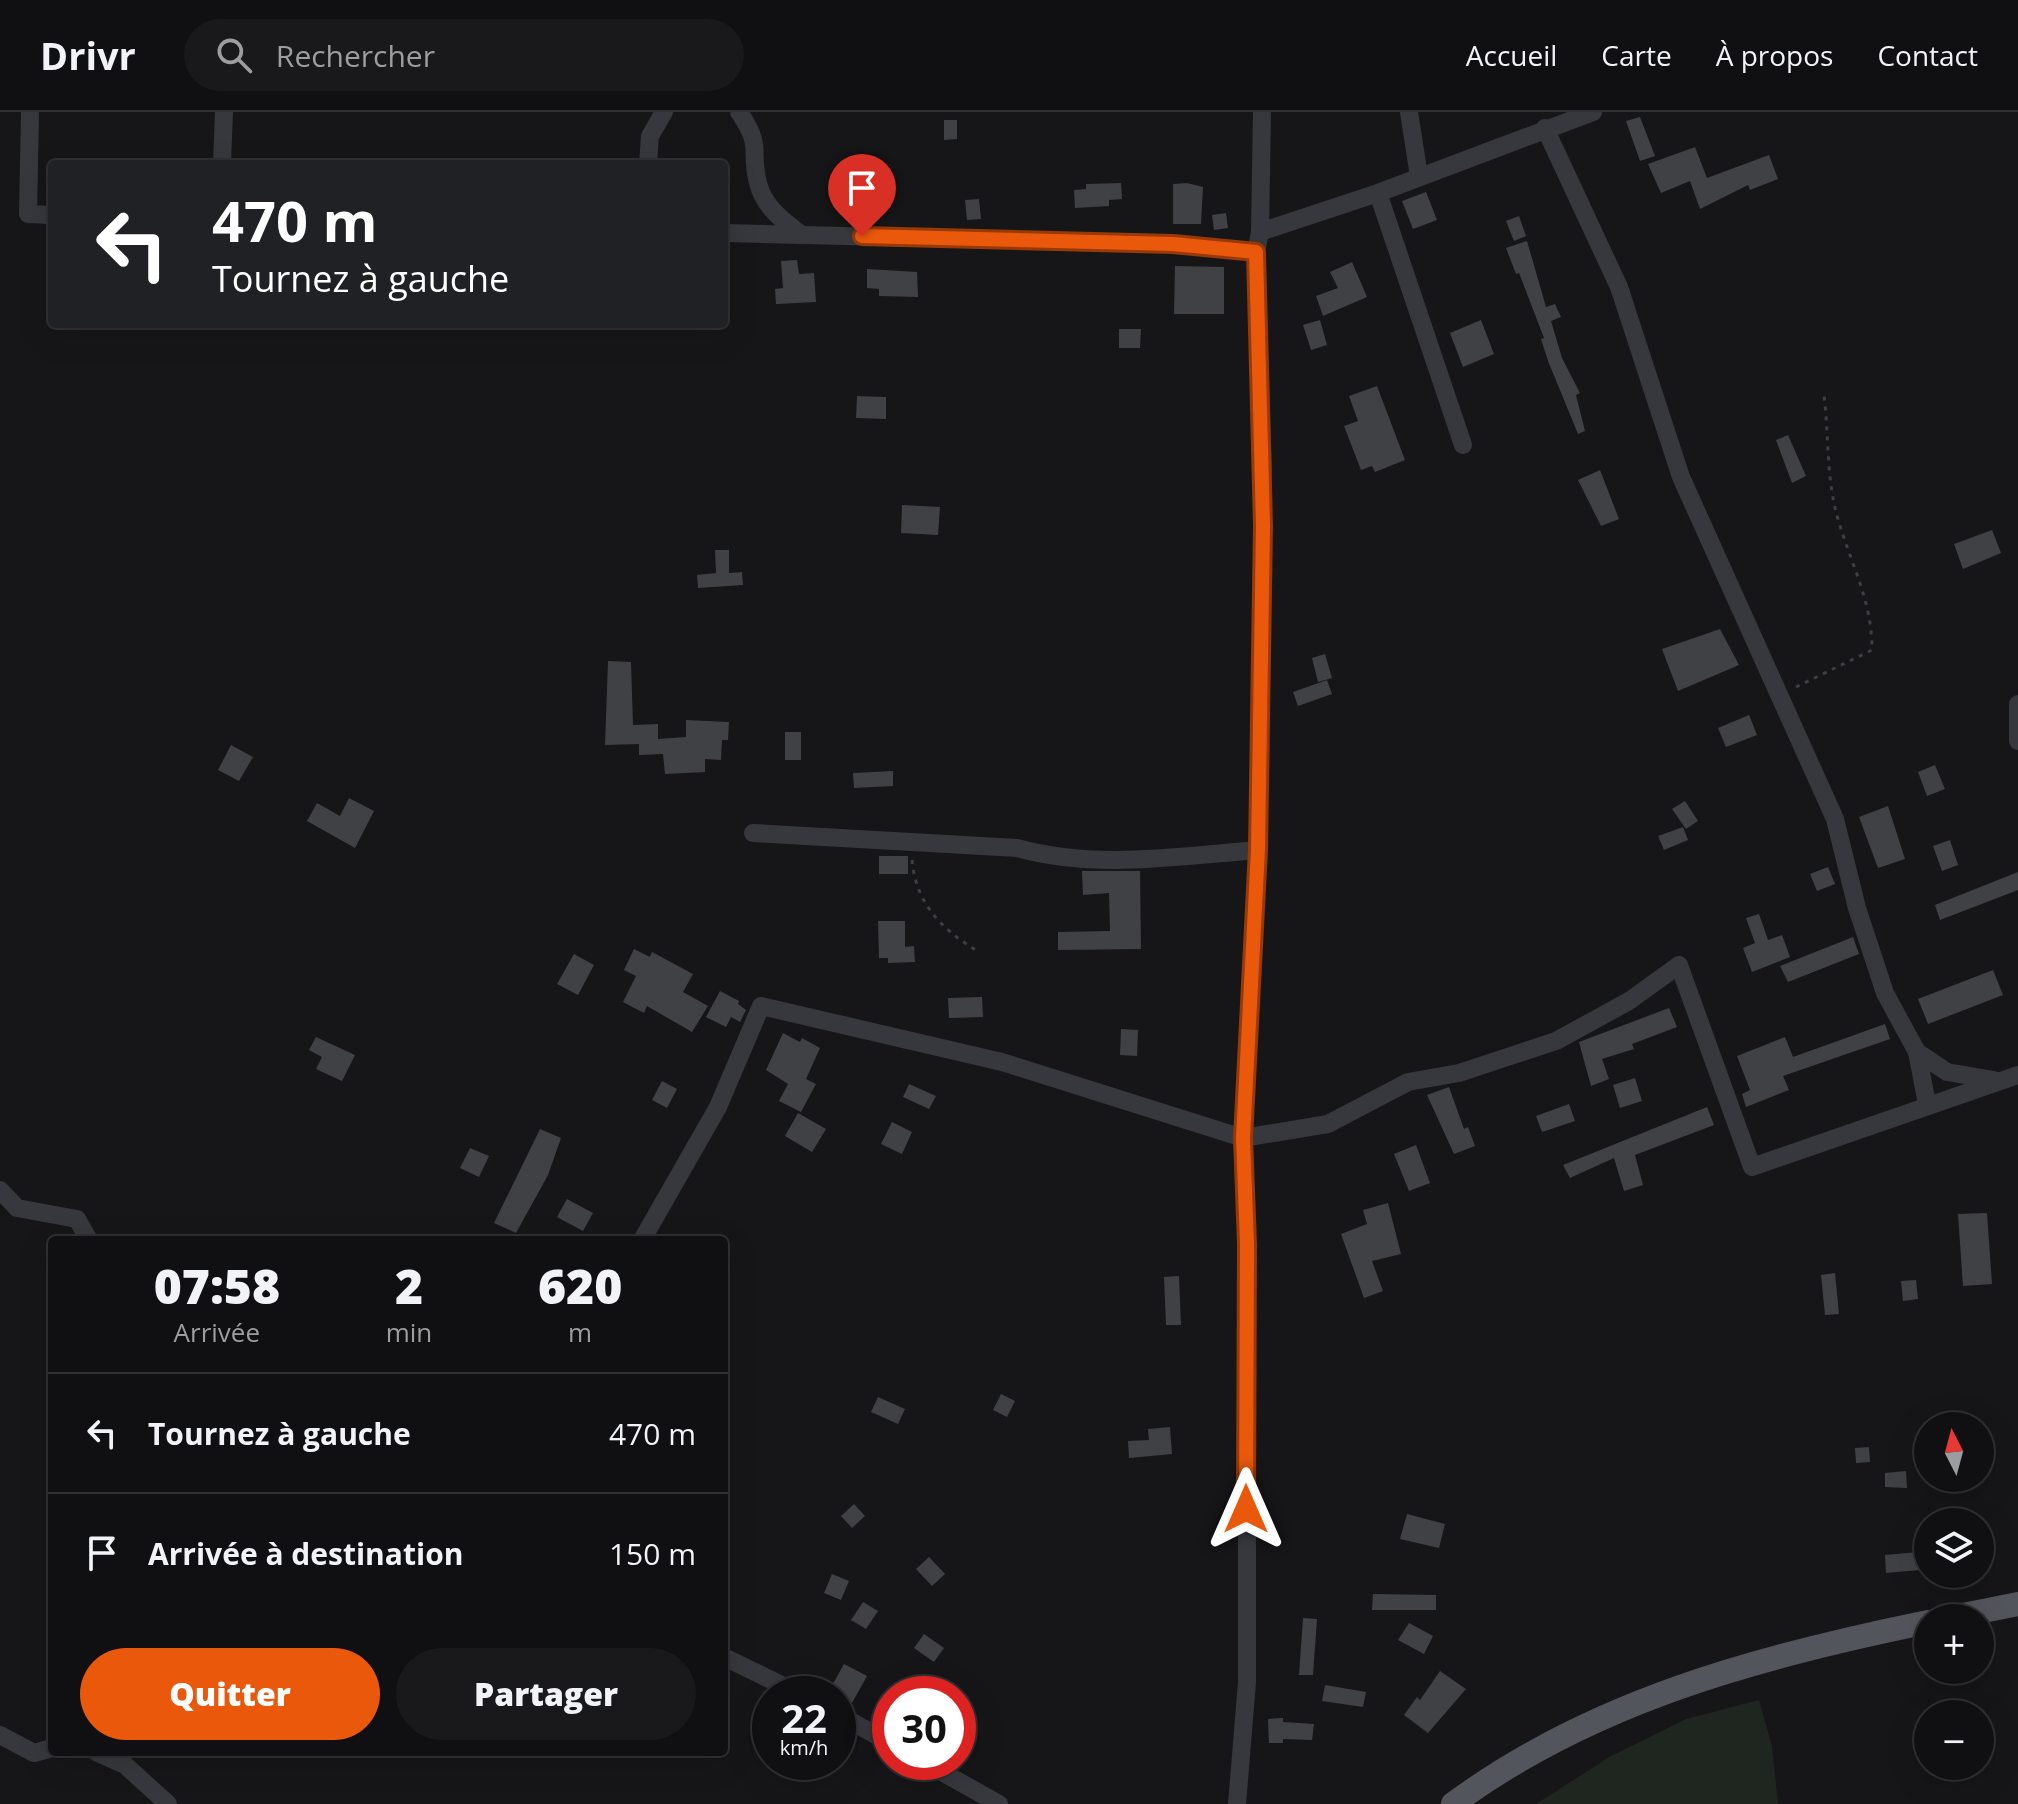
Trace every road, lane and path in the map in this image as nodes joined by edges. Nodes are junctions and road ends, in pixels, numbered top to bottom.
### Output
1 (30, 112) edge
2 (224, 112) edge
3 (664, 112) edge
4 (739, 112) edge
5 (1262, 112) edge
6 (1409, 112) edge
7 (1593, 112) edge
8 (1545, 128) junction
9 (222, 160) edge
10 (648, 160) edge
11 (1419, 176) junction
12 (1378, 193) junction
13 (48, 215) edge
14 (1260, 232) junction
15 (728, 233) edge
16 (802, 235) junction
17 (1256, 252) junction
18 (1824, 395) dead end
19 (1463, 445) dead end
20 (1781, 694) junction
21 (2018, 704) edge
22 (2018, 741) edge
23 (753, 833) dead end
24 (890, 841) junction
25 (1258, 850) junction
26 (979, 952) dead end
27 (1917, 1052) junction
28 (2009, 1078) edge
29 (1927, 1104) junction
30 (1243, 1138) junction
31 (0, 1190) edge
32 (87, 1236) edge
33 (644, 1236) edge
34 (2018, 1604) edge
35 (1994, 1609) edge
36 (1914, 1625) edge
37 (728, 1659) edge
38 (763, 1676) edge
39 (0, 1735) edge
40 (48, 1749) edge
41 (105, 1756) edge
42 (956, 1780) edge
43 (168, 1804) edge
44 (999, 1804) edge
45 (1237, 1804) edge
46 (1453, 1804) edge

1 - 13 street
2 - 9 street
3 - 10 street
4 - 16 street
5 - 14 street
6 - 11 street
7 - 8 street
8 - 11 street
8 - 20 street
11 - 12 street
12 - 14 street
12 - 19 street
14 - 17 street
15 - 16 street
16 - 17 street
17 - 25 street
18 - 20 path
20 - 27 street
21 - 22 street
23 - 24 street
24 - 25 street
24 - 26 path
25 - 30 street
27 - 28 street
27 - 29 street
28 - 29 street
29 - 30 street
30 - 33 street
30 - 45 street
31 - 32 street
34 - 35 main road
36 - 46 main road
37 - 38 street
39 - 40 street
41 - 43 street
42 - 44 street

